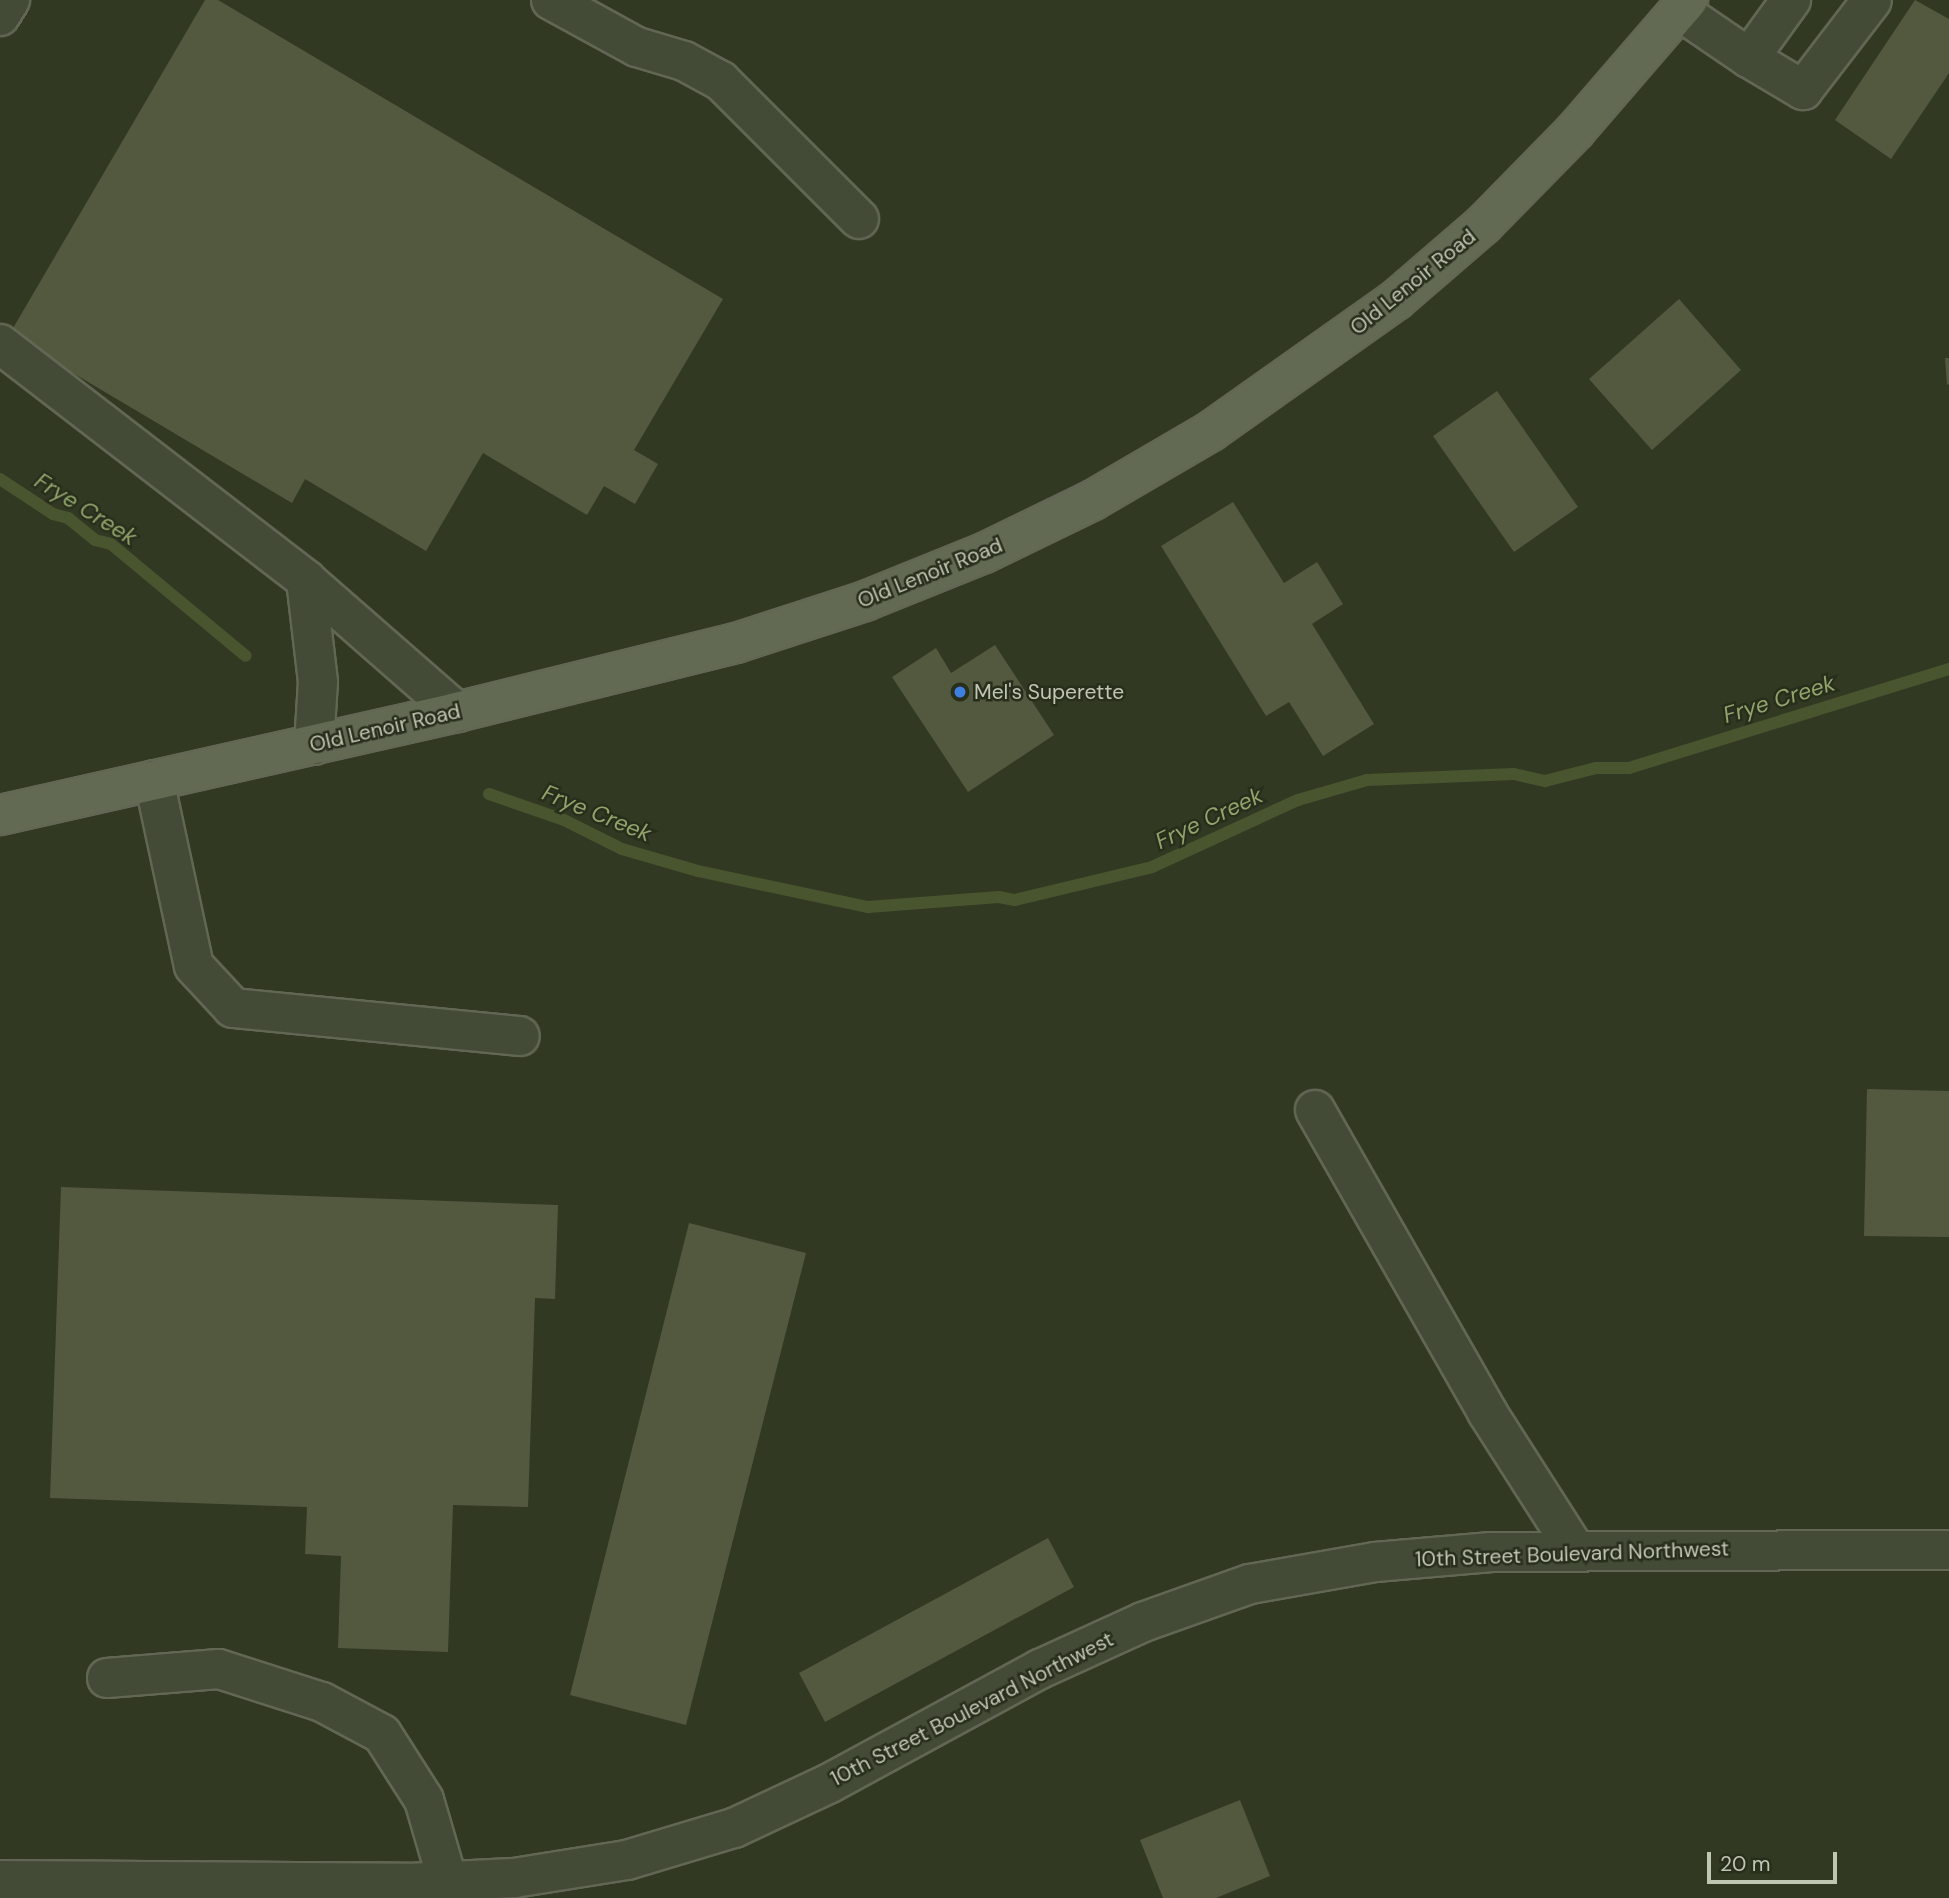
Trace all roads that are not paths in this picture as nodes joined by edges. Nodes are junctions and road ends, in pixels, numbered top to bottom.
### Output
1 (10, 0) edge
2 (551, 0) edge
3 (1791, 0) edge
4 (1872, 0) edge
5 (1684, 5) edge
6 (0, 16) edge
7 (1749, 58) junction
8 (859, 219) dead end
9 (0, 344) edge
10 (306, 580) junction
11 (457, 712) junction
12 (314, 744) junction
13 (154, 780) junction
14 (0, 815) edge
15 (520, 1037) dead end
16 (1315, 1110) dead end
17 (1949, 1550) edge
18 (1576, 1551) junction
19 (107, 1678) dead end
20 (0, 1880) edge
21 (448, 1882) junction

1 - 6 street
2 - 8 street
3 - 7 street
4 - 7 street
5 - 7 street
5 - 11 main road, Old Lenoir Road
9 - 10 street
10 - 11 street
10 - 12 street
11 - 12 main road, Old Lenoir Road
12 - 13 main road, Old Lenoir Road
13 - 14 main road, Old Lenoir Road
13 - 15 street
16 - 18 street
17 - 18 street, 10th Street Boulevard Northwest
18 - 21 street, 10th Street Boulevard Northwest
19 - 21 street
20 - 21 street, 10th Street Boulevard Northwest

